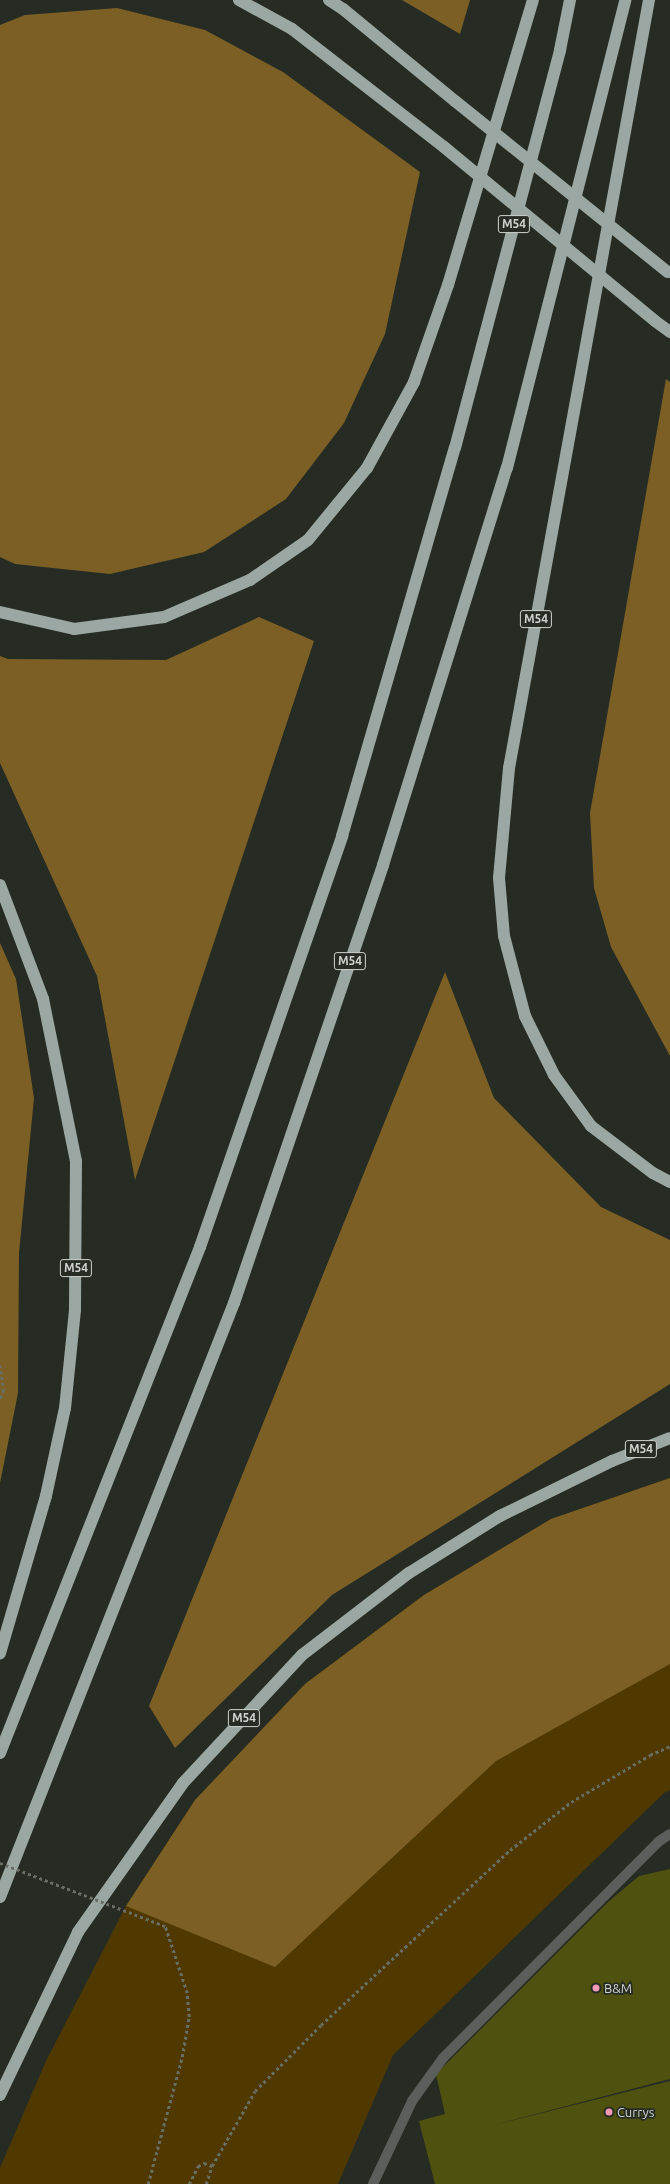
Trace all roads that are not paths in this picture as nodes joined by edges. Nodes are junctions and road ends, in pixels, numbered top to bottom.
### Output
1 (239, 0) edge
2 (329, 0) edge
3 (533, 0) edge
4 (570, 0) edge
5 (626, 0) edge
6 (649, 0) edge
7 (669, 273) edge
8 (670, 332) edge
9 (0, 612) edge
10 (0, 885) edge
11 (670, 1182) edge
12 (670, 1438) edge
13 (0, 1653) edge
14 (0, 1753) edge
15 (670, 1834) edge
16 (0, 1897) edge
17 (0, 2095) edge
18 (373, 2184) edge

1 - 8 highway, M54, bridge
2 - 7 highway, bridge
3 - 9 highway
4 - 14 highway, M54
5 - 16 highway, M54
6 - 11 highway, M54
10 - 13 highway, M54
12 - 17 highway, M54
15 - 18 lane

